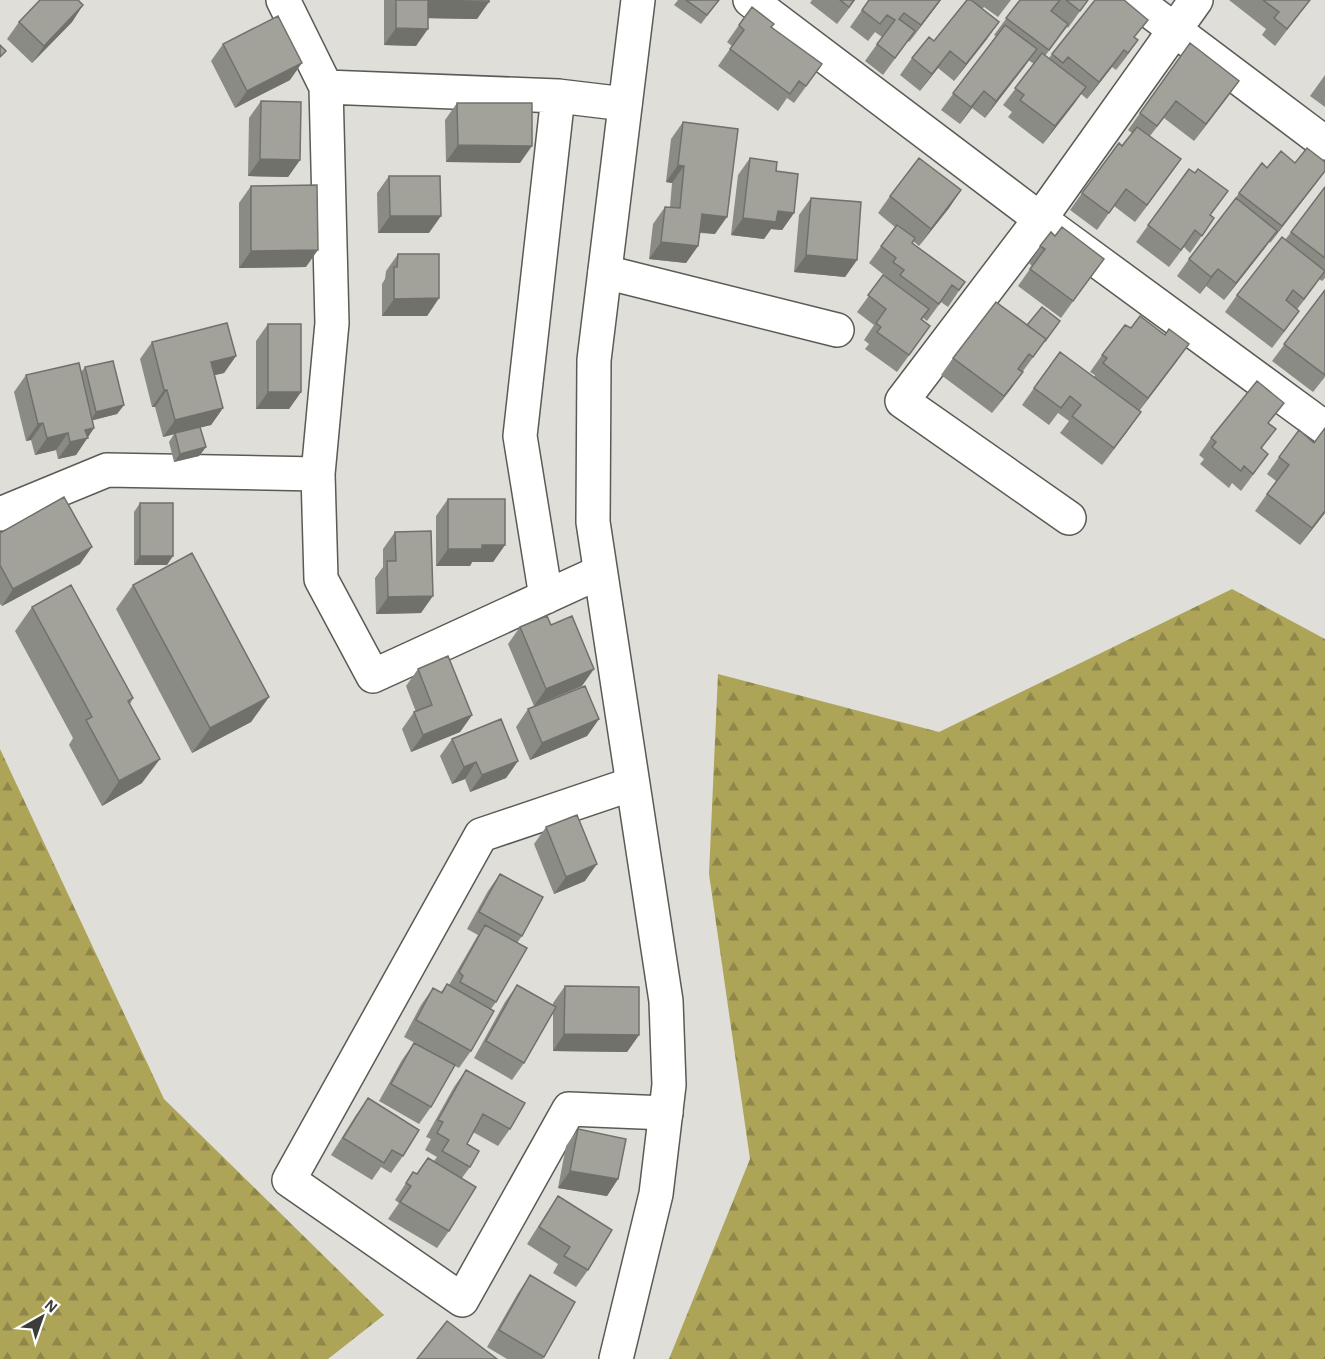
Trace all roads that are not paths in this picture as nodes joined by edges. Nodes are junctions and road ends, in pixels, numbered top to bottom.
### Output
1 (283, 0) edge
2 (638, 0) edge
3 (750, 0) edge
4 (1135, 0) edge
5 (1196, 0) edge
6 (1174, 29) junction
7 (326, 87) junction
8 (558, 96) junction
9 (625, 104) junction
10 (1325, 143) edge
11 (1040, 219) junction
12 (605, 272) junction
13 (837, 330) dead end
14 (1325, 428) edge
15 (318, 474) junction
16 (0, 514) edge
17 (1069, 518) dead end
18 (600, 572) junction
19 (546, 597) junction
20 (632, 784) junction
21 (666, 1113) junction
22 (616, 1359) edge

1 - 7 street
2 - 9 street
3 - 11 street
4 - 6 street
5 - 6 street
6 - 10 street
6 - 11 street
7 - 8 street
7 - 15 street
8 - 9 street
8 - 19 street
9 - 12 street
11 - 14 street
11 - 17 street
12 - 13 street
12 - 18 street
15 - 16 street
15 - 19 street
18 - 19 street
18 - 20 street
20 - 21 street
20 - 21 street
21 - 22 street

